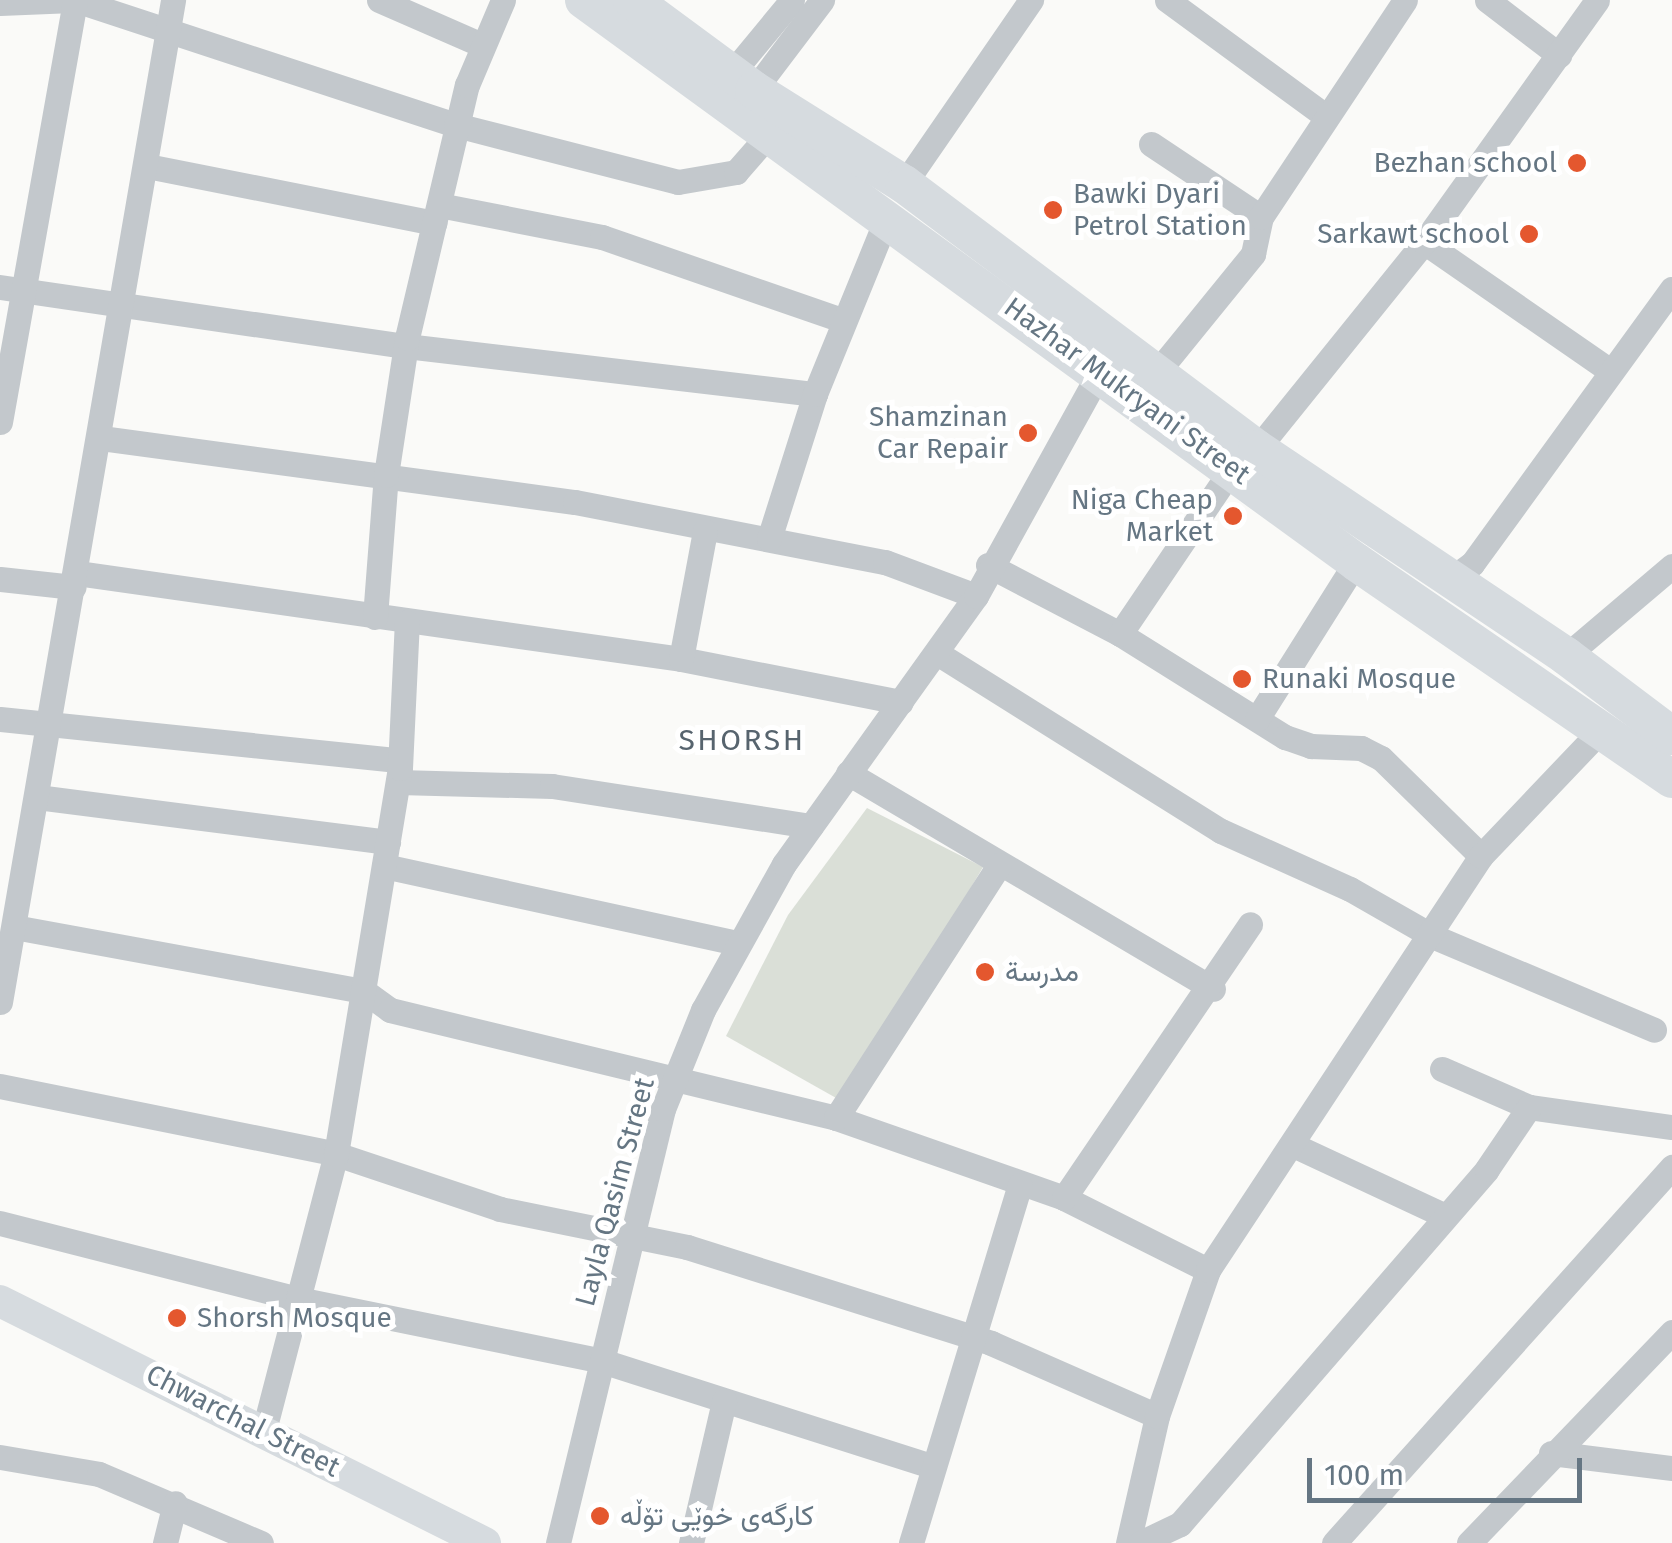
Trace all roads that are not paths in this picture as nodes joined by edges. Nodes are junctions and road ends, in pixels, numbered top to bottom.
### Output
1 (74, 0) edge
2 (173, 0) edge
3 (378, 0) edge
4 (503, 0) edge
5 (584, 0) edge
6 (632, 0) edge
7 (792, 0) edge
8 (822, 0) edge
9 (1031, 0) edge
10 (1405, 0) edge
11 (1487, 0) edge
12 (1597, 0) edge
13 (0, 3) edge
14 (1182, 4) edge
15 (167, 34) junction
16 (482, 45) junction
17 (1559, 55) junction
18 (743, 82) junction
19 (1323, 114) junction
20 (456, 126) junction
21 (771, 132) junction
22 (1151, 144) dead end
23 (147, 166) junction
24 (904, 184) junction
25 (437, 214) junction
26 (1261, 217) junction
27 (887, 218) junction
28 (1424, 242) junction
29 (11, 289) edge
30 (1672, 289) edge
31 (118, 307) junction
32 (844, 321) junction
33 (406, 346) junction
34 (1101, 370) junction
35 (1609, 370) junction
36 (1158, 371) junction
37 (815, 394) junction
38 (0, 422) edge
39 (102, 438) junction
40 (1245, 458) junction
41 (386, 475) junction
42 (705, 531) junction
43 (769, 539) junction
44 (1356, 562) junction
45 (988, 566) junction
46 (1672, 566) edge
47 (0, 579) edge
48 (1451, 579) junction
49 (75, 580) junction
50 (976, 596) junction
51 (375, 617) junction
52 (407, 622) junction
53 (1120, 634) junction
54 (937, 653) junction
55 (1566, 656) junction
56 (680, 659) junction
57 (901, 702) junction
58 (0, 719) edge
59 (1256, 719) junction
60 (50, 726) junction
61 (1602, 729) junction
62 (1672, 736) edge
63 (399, 771) junction
64 (848, 773) junction
65 (1672, 779) edge
66 (37, 796) junction
67 (811, 826) junction
68 (386, 854) junction
69 (1480, 856) junction
70 (999, 865) junction
71 (1250, 924) dead end
72 (14, 927) junction
73 (1432, 936) junction
74 (736, 943) junction
75 (1213, 988) junction
76 (364, 991) junction
77 (0, 996) edge
78 (1654, 1030) dead end
79 (1442, 1069) dead end
80 (672, 1083) junction
81 (0, 1086) edge
82 (1529, 1107) junction
83 (836, 1118) junction
84 (1672, 1126) edge
85 (1293, 1145) junction
86 (336, 1154) junction
87 (1672, 1167) edge
88 (1020, 1185) junction
89 (1064, 1198) junction
90 (1443, 1215) junction
91 (0, 1223) edge
92 (632, 1236) junction
93 (1208, 1270) junction
94 (298, 1298) junction
95 (0, 1301) edge
96 (1672, 1332) edge
97 (970, 1336) junction
98 (602, 1362) junction
99 (724, 1402) junction
100 (1157, 1416) junction
101 (264, 1430) junction
102 (1551, 1453) junction
103 (0, 1457) edge
104 (932, 1466) junction
105 (1672, 1468) edge
106 (175, 1503) junction
107 (166, 1543) edge
108 (261, 1543) edge
109 (485, 1543) edge
110 (558, 1543) edge
111 (691, 1543) edge
112 (911, 1543) edge
113 (1128, 1543) edge
114 (1140, 1543) edge
115 (1334, 1543) edge
116 (1469, 1543) edge

1 - 13 street
1 - 15 street
1 - 29 street
2 - 15 street
3 - 16 street
4 - 16 street
5 - 21 highway, Hazhar Mukryani Street
6 - 18 highway, Hazhar Mukryani Street
7 - 18 street
8 - 18 street
9 - 24 street
10 - 19 street
11 - 17 street
12 - 17 street
14 - 19 street
15 - 20 street
15 - 23 street
16 - 20 street
17 - 28 street
18 - 24 highway, Hazhar Mukryani Street
19 - 26 street
20 - 21 street
20 - 25 street
21 - 27 highway, Hazhar Mukryani Street
22 - 26 street
23 - 25 street
23 - 31 street
24 - 36 highway, Hazhar Mukryani Street
25 - 32 street
25 - 33 street
26 - 36 street
27 - 32 street
27 - 34 highway, Hazhar Mukryani Street
28 - 35 street
28 - 40 street
29 - 31 street
29 - 38 street
30 - 35 street
31 - 33 street
31 - 39 street
32 - 37 street
33 - 37 street
33 - 41 street
34 - 40 highway, Hazhar Mukryani Street
34 - 45 street, Layla Qasim Street
35 - 48 street
36 - 40 highway, Hazhar Mukryani Street
37 - 43 street
39 - 41 street
39 - 49 street
40 - 44 highway, Hazhar Mukryani Street
40 - 48 highway, Hazhar Mukryani Street
40 - 53 street
41 - 42 street
41 - 51 street
42 - 43 street
42 - 56 street
43 - 50 street
44 - 59 street
44 - 61 highway, Hazhar Mukryani Street
45 - 50 street, Layla Qasim Street
45 - 53 street
46 - 55 street
47 - 49 street
48 - 55 highway, Hazhar Mukryani Street
49 - 51 street
49 - 60 street
50 - 54 street, Layla Qasim Street
51 - 52 street
52 - 56 street
52 - 63 street
53 - 59 street
54 - 57 street, Layla Qasim Street
54 - 73 street
55 - 62 highway, Hazhar Mukryani Street
56 - 57 street
57 - 64 street, Layla Qasim Street
58 - 60 street
59 - 69 street
60 - 63 street
60 - 66 street
61 - 65 highway, Hazhar Mukryani Street
61 - 69 street
63 - 67 street
63 - 68 street
64 - 67 street, Layla Qasim Street
64 - 70 street
66 - 68 street
66 - 72 street
67 - 74 street, Layla Qasim Street
68 - 74 street
68 - 76 street
69 - 73 street
70 - 75 street
70 - 83 street
71 - 75 street
72 - 76 street
72 - 77 street
73 - 78 street
73 - 85 street
74 - 80 street, Layla Qasim Street
75 - 89 street
76 - 80 street
76 - 86 street
79 - 82 street
80 - 83 street
80 - 92 street, Layla Qasim Street
81 - 86 street
82 - 84 street
82 - 90 street
83 - 88 street
85 - 90 street
85 - 93 street
86 - 92 street
86 - 94 street
87 - 115 street
88 - 89 street
88 - 97 street
89 - 93 street
90 - 114 street
91 - 94 street
92 - 97 street
92 - 98 street, Layla Qasim Street
93 - 100 street
94 - 98 street
94 - 101 street
95 - 101 main road, Chwarchal Street
96 - 102 street
97 - 100 street
97 - 104 street
98 - 99 street
98 - 110 street, Layla Qasim Street
99 - 104 street
99 - 111 street
100 - 113 street
101 - 109 main road, Chwarchal Street
102 - 105 street
102 - 116 street
103 - 106 street
104 - 112 street
106 - 107 street
106 - 108 street

